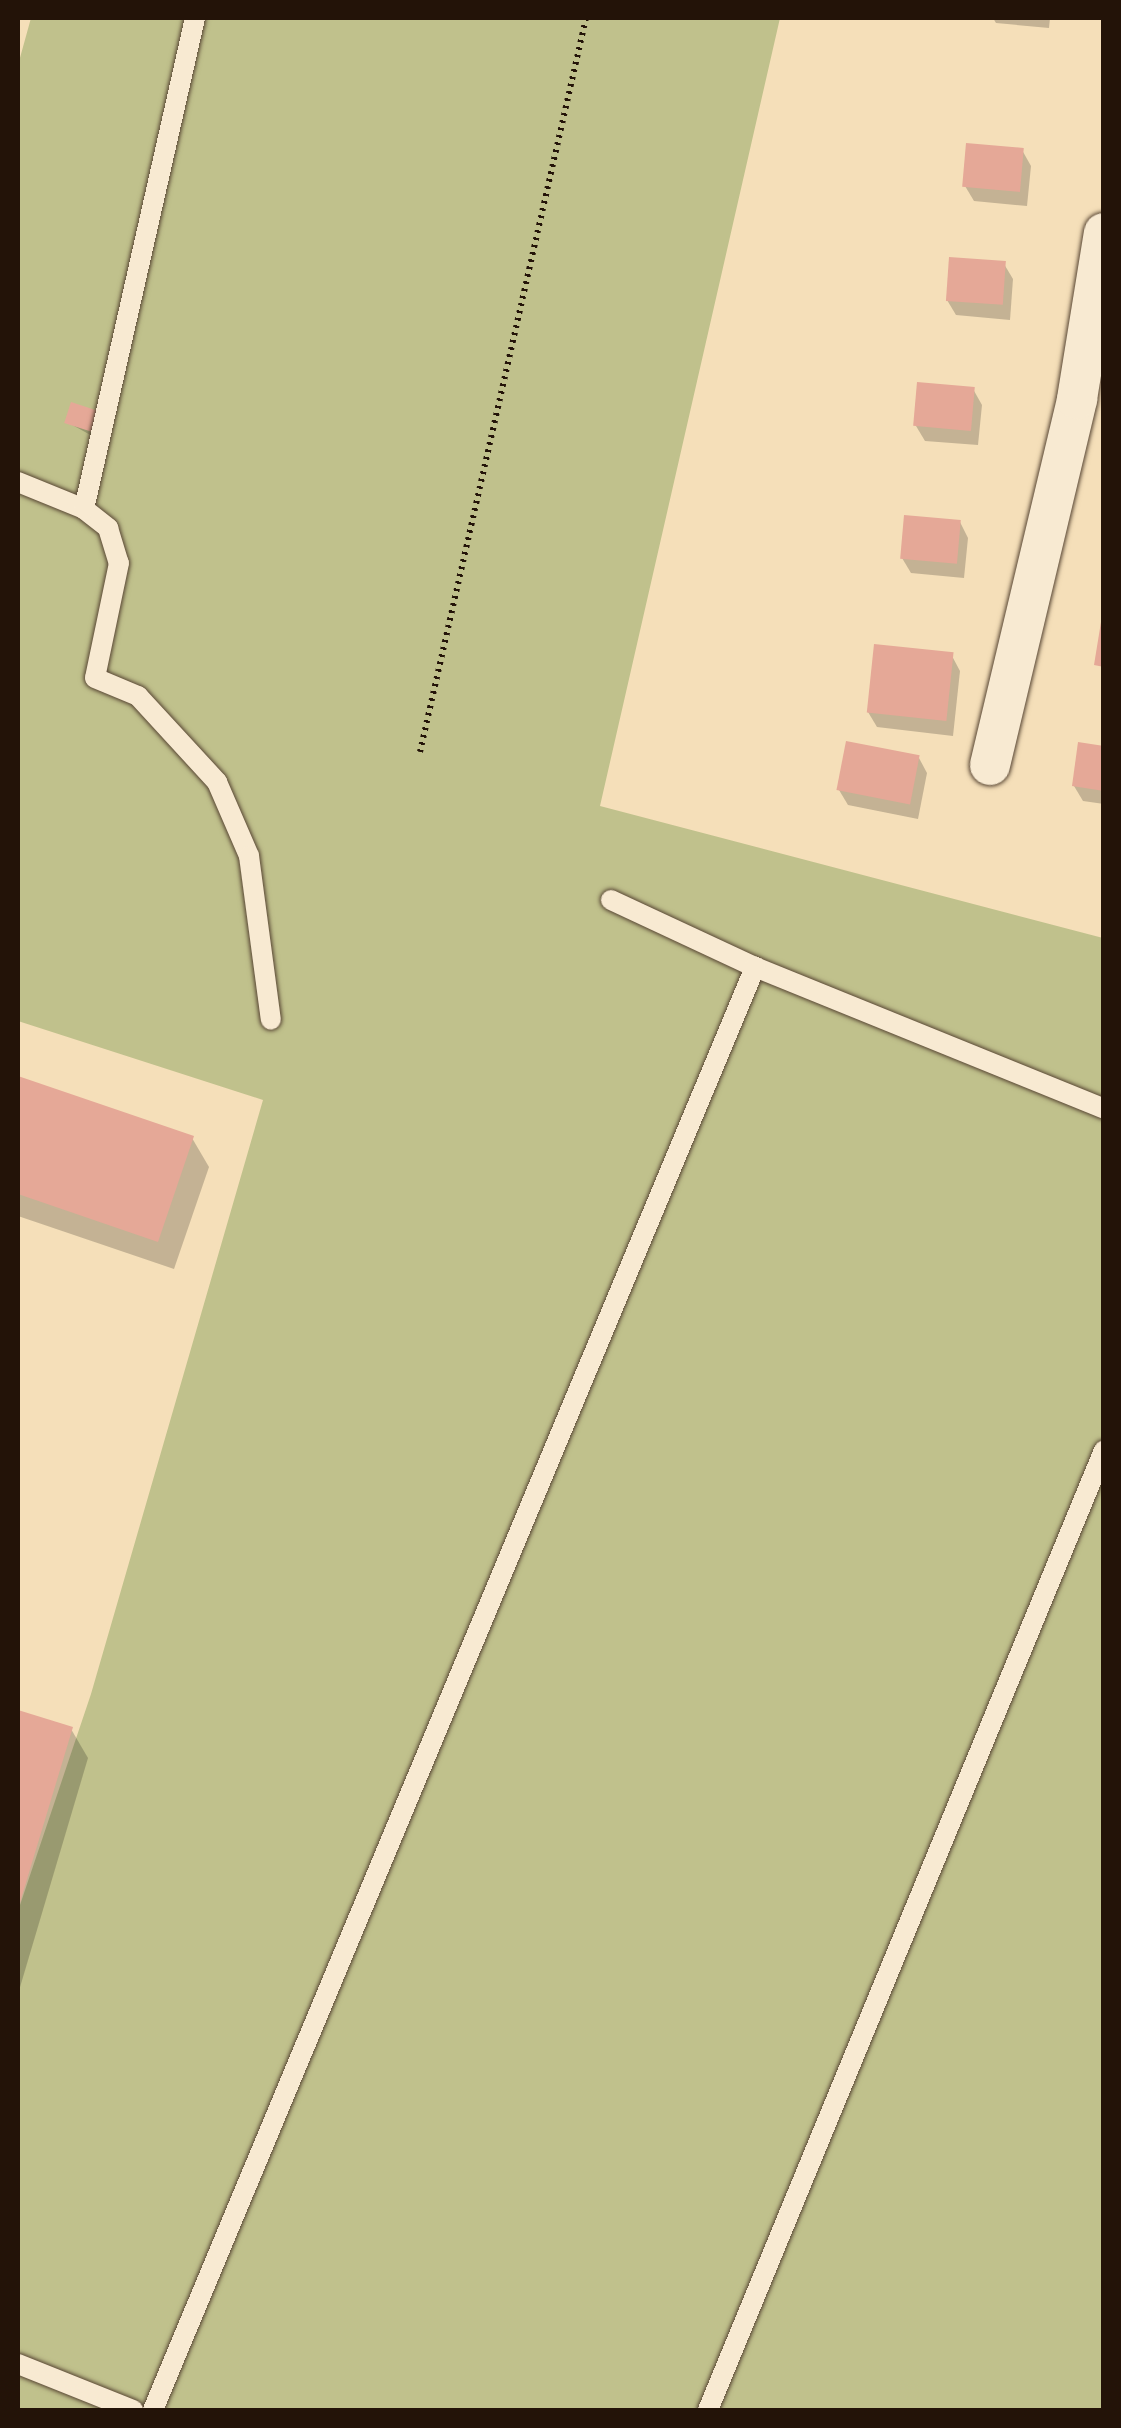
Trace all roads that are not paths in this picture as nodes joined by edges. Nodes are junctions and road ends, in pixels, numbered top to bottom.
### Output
1 (194, 18) edge
2 (1104, 233) edge
3 (1090, 402) edge
4 (18, 482) edge
5 (84, 509) junction
6 (990, 765) dead end
7 (611, 900) dead end
8 (755, 967) junction
9 (271, 1020) dead end
10 (1104, 1110) edge
11 (1104, 1450) edge
12 (18, 2364) edge
13 (133, 2410) edge
14 (153, 2410) edge
15 (708, 2410) edge

1 - 5 lane
2 - 3 street
3 - 6 street
4 - 5 lane
5 - 9 lane
7 - 8 lane
8 - 10 lane
8 - 14 lane
11 - 15 lane
12 - 13 lane

